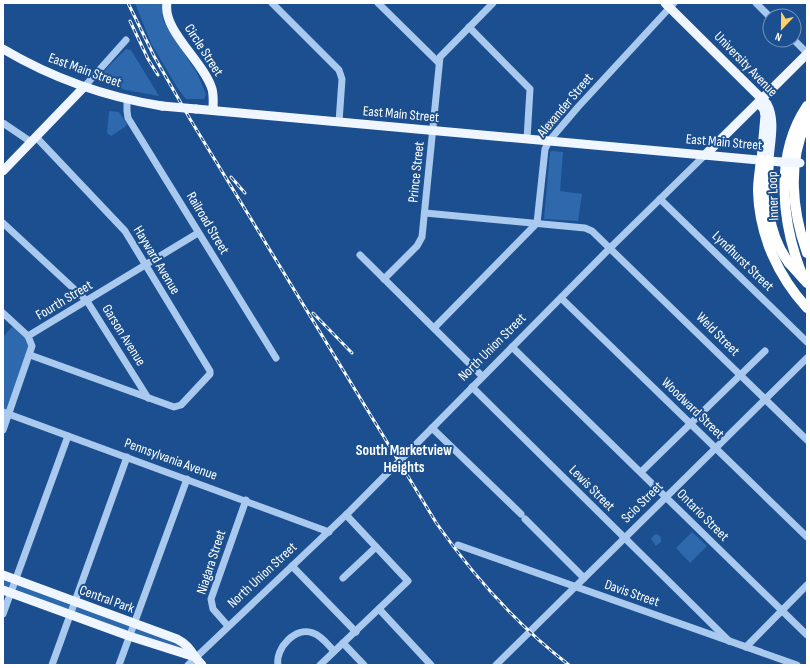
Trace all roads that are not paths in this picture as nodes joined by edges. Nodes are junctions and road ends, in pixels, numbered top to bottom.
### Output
1 (272, 3) edge
2 (378, 3) edge
3 (492, 3) edge
4 (657, 3) edge
5 (167, 5) edge
6 (669, 6) edge
7 (469, 27) junction
8 (126, 40) dead end
9 (3, 48) edge
10 (807, 53) edge
11 (438, 62) junction
12 (84, 87) junction
13 (127, 99) junction
14 (760, 100) junction
15 (807, 106) edge
16 (213, 110) junction
17 (807, 121) edge
18 (339, 122) junction
19 (3, 123) edge
20 (433, 131) junction
21 (527, 139) junction
22 (34, 140) junction
23 (549, 141) junction
24 (704, 155) junction
25 (765, 160) junction
26 (804, 164) edge
27 (3, 171) edge
28 (660, 199) junction
29 (425, 213) junction
30 (3, 223) edge
31 (537, 223) junction
32 (198, 233) junction
33 (610, 248) junction
34 (807, 253) edge
35 (360, 256) dead end
36 (145, 265) junction
37 (384, 279) junction
38 (807, 285) edge
39 (561, 298) junction
40 (87, 301) junction
41 (807, 308) edge
42 (3, 313) edge
43 (434, 328) junction
44 (28, 336) junction
45 (807, 342) edge
46 (512, 347) junction
47 (765, 350) dead end
48 (30, 355) junction
49 (276, 358) dead end
50 (807, 358) edge
51 (740, 375) junction
52 (482, 376) junction
53 (472, 387) junction
54 (148, 398) junction
55 (765, 399) junction
56 (6, 413) edge
57 (691, 424) junction
58 (432, 428) junction
59 (3, 430) edge
60 (68, 436) junction
61 (807, 440) edge
62 (715, 448) junction
63 (127, 457) junction
64 (641, 472) junction
65 (187, 479) junction
66 (666, 497) junction
67 (246, 500) junction
68 (347, 514) junction
69 (329, 532) junction
70 (807, 537) edge
71 (625, 538) junction
72 (458, 545) dead end
73 (376, 547) junction
74 (292, 566) junction
75 (3, 575) edge
76 (343, 578) dead end
77 (584, 578) junction
78 (16, 580) junction
79 (807, 585) edge
80 (575, 587) junction
81 (7, 591) edge
82 (75, 602) junction
83 (379, 609) junction
84 (782, 611) junction
85 (3, 614) edge
86 (70, 614) junction
87 (134, 624) junction
88 (228, 626) junction
89 (356, 632) junction
90 (807, 635) edge
91 (129, 636) junction
92 (729, 641) junction
93 (343, 643) junction
94 (746, 647) junction
95 (334, 651) junction
96 (194, 657) junction
97 (498, 664) edge
98 (52, 665) edge
99 (119, 665) edge
100 (188, 665) edge
101 (202, 665) edge
102 (278, 665) edge
103 (320, 665) edge
104 (364, 665) edge
105 (431, 665) edge
106 (797, 665) edge

1 - 18 street
2 - 11 street
3 - 7 street
4 - 6 main road, University Avenue
5 - 16 main road, Circle Street
6 - 14 main road, University Avenue
6 - 23 street, Alexander Street
7 - 11 street
7 - 21 street
8 - 12 street
9 - 12 main road, East Main Street
10 - 14 main road, North Union Street
11 - 20 street, Prince Street
12 - 13 main road, East Main Street
12 - 22 main road
13 - 16 main road, East Main Street, bridge
13 - 32 street, Railroad Street
14 - 24 main road, North Union Street
14 - 25 main road, University Avenue
15 - 38 highway, Inner Loop
16 - 18 main road, East Main Street
17 - 34 highway, Inner Loop
18 - 20 main road, East Main Street
19 - 22 street, Hayward Avenue
20 - 21 main road, East Main Street
20 - 29 street, Prince Street
21 - 23 main road, East Main Street
22 - 27 main road
22 - 36 street, Hayward Avenue
23 - 24 main road, East Main Street
23 - 31 street, Alexander Street
24 - 25 main road, East Main Street
24 - 28 street, North Union Street
25 - 26 main road, East Main Street, bridge
25 - 38 highway, bridge
25 - 41 highway
28 - 33 street, North Union Street
28 - 45 street, Lyndhurst Street
29 - 31 street, Weld Street
29 - 37 street, Prince Street
30 - 40 street, Garson Avenue
31 - 33 street, Weld Street
31 - 43 street
32 - 36 street, Fourth Street
32 - 49 street, Railroad Street
33 - 39 street, North Union Street
33 - 51 street, Weld Street
35 - 37 street
36 - 40 street, Fourth Street
36 - 54 street, Hayward Avenue
37 - 43 street
39 - 46 street, North Union Street
39 - 57 street, Woodward Street
40 - 44 street, Fourth Street
40 - 54 street, Garson Avenue
42 - 44 street
43 - 52 street
44 - 48 street, Fourth Street
46 - 52 street, North Union Street
46 - 64 street, Ontario Street
47 - 51 street
48 - 54 street
48 - 56 street, Fourth Street
50 - 55 street, Scio Street
51 - 55 street, Weld Street
51 - 57 street
52 - 53 street, North Union Street
53 - 58 street, North Union Street
53 - 71 street, Lewis Street
55 - 61 street, Weld Street
55 - 62 street, Scio Street
56 - 59 street, Fourth Street
56 - 60 street, Pennsylvania Avenue
57 - 62 street, Woodward Street
57 - 64 street
58 - 68 street, North Union Street
58 - 77 street
60 - 63 street, Pennsylvania Avenue
60 - 78 street
62 - 66 street, Scio Street
62 - 70 street, Woodward Street
63 - 65 street, Pennsylvania Avenue
63 - 82 street
64 - 66 street, Ontario Street
65 - 67 street, Pennsylvania Avenue
65 - 87 street
66 - 71 street, Scio Street
66 - 84 street, Ontario Street
67 - 69 street, Pennsylvania Avenue
67 - 88 street, Niagara Street
68 - 69 street, North Union Street
68 - 73 street
69 - 74 street, North Union Street
71 - 77 street, Scio Street
71 - 92 street, Lewis Street
72 - 80 street, Davis Street
73 - 76 street
73 - 83 street
74 - 88 street, North Union Street
74 - 89 street
75 - 78 main road, Central Park
77 - 80 street, Scio Street
78 - 81 street
78 - 82 main road, Central Park
79 - 84 street
80 - 92 street, Davis Street
80 - 97 street, Scio Street
81 - 85 street
81 - 86 main road, Central Park
82 - 86 street
82 - 87 main road, Central Park
83 - 89 street
83 - 105 street
84 - 90 street, Ontario Street
84 - 94 street
86 - 91 main road, Central Park
86 - 98 street
87 - 91 street
87 - 96 main road, Central Park
88 - 96 street, North Union Street
89 - 93 street
91 - 96 main road, Central Park
91 - 99 street
92 - 94 street, Davis Street
93 - 95 street
93 - 104 street
94 - 106 street, Davis Street
95 - 102 street
95 - 103 street
96 - 100 street
96 - 101 main road, Central Park

